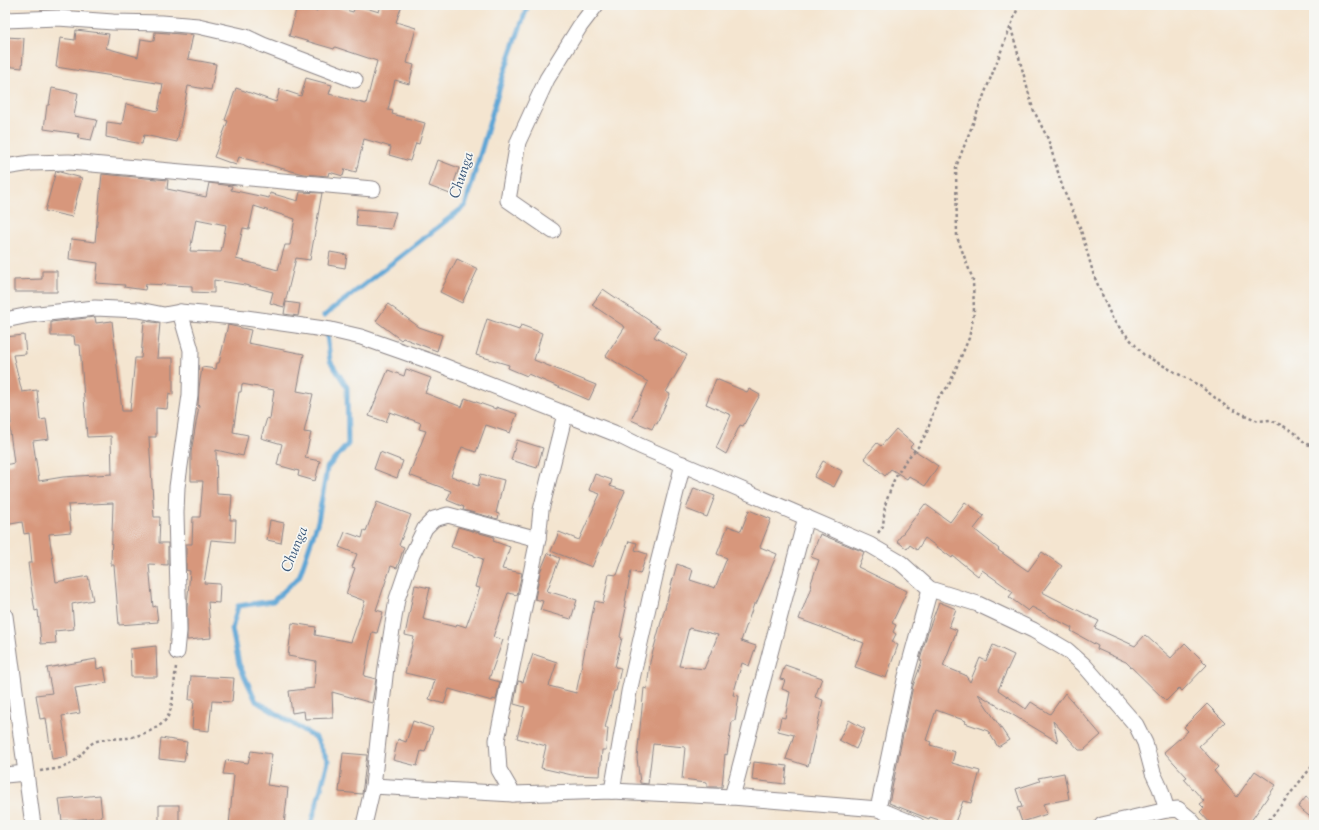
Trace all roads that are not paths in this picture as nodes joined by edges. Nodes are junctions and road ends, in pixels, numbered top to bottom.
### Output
1 (596, 5) edge
2 (59, 12) edge
3 (5, 20) edge
4 (355, 80) dead end
5 (5, 167) edge
6 (373, 189) dead end
7 (553, 231) dead end
8 (180, 312) junction
9 (5, 320) edge
10 (565, 414) junction
11 (683, 464) junction
12 (806, 517) junction
13 (538, 539) junction
14 (930, 589) junction
15 (5, 616) edge
16 (5, 620) edge
17 (177, 652) road end
18 (26, 773) junction
19 (5, 776) edge
20 (373, 786) junction
21 (612, 791) junction
22 (514, 794) junction
23 (732, 797) junction
24 (878, 809) junction
25 (1168, 810) junction
26 (1126, 822) edge
27 (33, 825) edge
28 (364, 825) edge
29 (917, 825) edge
30 (1102, 825) edge
31 (1195, 825) edge

1 - 7 street
2 - 3 street
2 - 4 street
5 - 6 street
8 - 9 street
8 - 10 street
8 - 17 street
10 - 11 street
10 - 13 street
11 - 12 street
11 - 21 street
12 - 14 street
12 - 23 street
13 - 20 street
13 - 22 street
14 - 24 street
14 - 25 street
15 - 16 street
16 - 18 street
18 - 19 street
18 - 27 street
20 - 22 street
20 - 28 street
21 - 22 street
21 - 23 street
23 - 24 street
24 - 29 street
25 - 26 street
25 - 31 street
26 - 30 street

